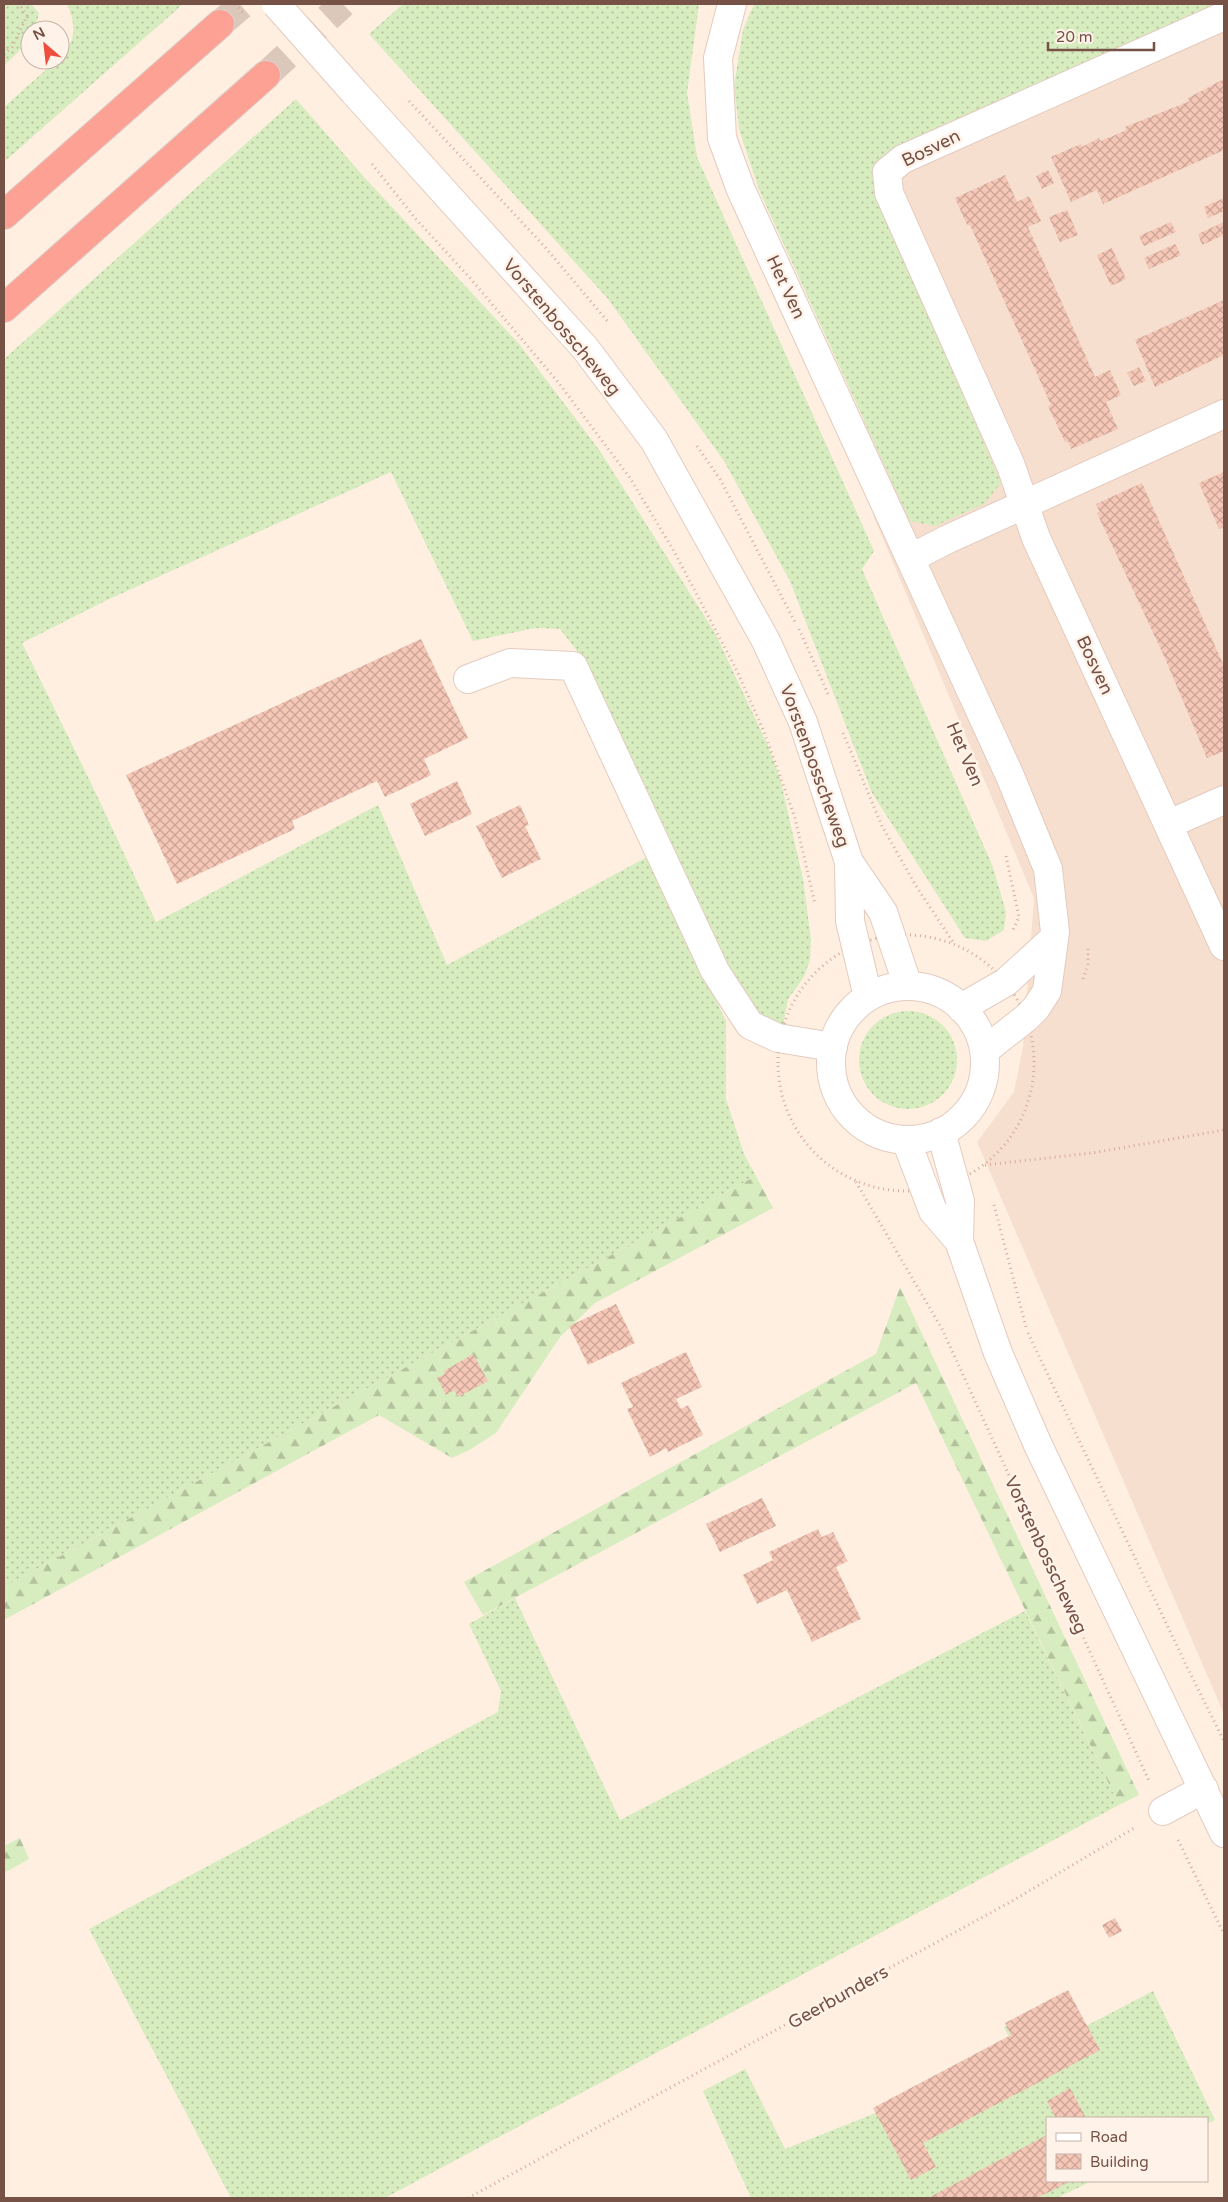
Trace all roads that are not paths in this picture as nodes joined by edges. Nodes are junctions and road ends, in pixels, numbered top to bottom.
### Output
1 (276, 4) edge
2 (732, 4) edge
3 (1224, 16) edge
4 (220, 24) tunnel mouth
5 (266, 75) tunnel mouth
6 (4, 215) edge
7 (4, 308) edge
8 (1224, 414) edge
9 (1024, 504) junction
10 (911, 558) junction
11 (468, 679) dead end
12 (1224, 800) edge
13 (1169, 824) junction
14 (849, 862) junction
15 (1053, 939) junction
16 (1224, 946) edge
17 (908, 986) junction
18 (868, 998) junction
19 (961, 1008) junction
20 (833, 1047) junction
21 (984, 1051) junction
22 (941, 1132) junction
23 (906, 1140) junction
24 (959, 1241) junction
25 (1204, 1789) junction
26 (1163, 1811) road end
27 (1224, 1833) edge

1 - 14 street, Vorstenbosscheweg, bridge
2 - 10 street, Het Ven
3 - 9 street, Bosven
4 - 6 highway
5 - 7 highway
8 - 9 street
9 - 10 street
9 - 13 street, Bosven
10 - 15 street, Het Ven
11 - 20 street
12 - 13 street
13 - 16 street, Bosven
14 - 17 street, Vorstenbosscheweg
14 - 18 street, Vorstenbosscheweg
15 - 19 street
15 - 21 street, Het Ven
17 - 18 street
17 - 19 street
18 - 20 street
19 - 21 street
20 - 23 street
21 - 22 street
22 - 23 street
22 - 24 street
23 - 24 street
24 - 25 street
25 - 26 street
25 - 27 street

